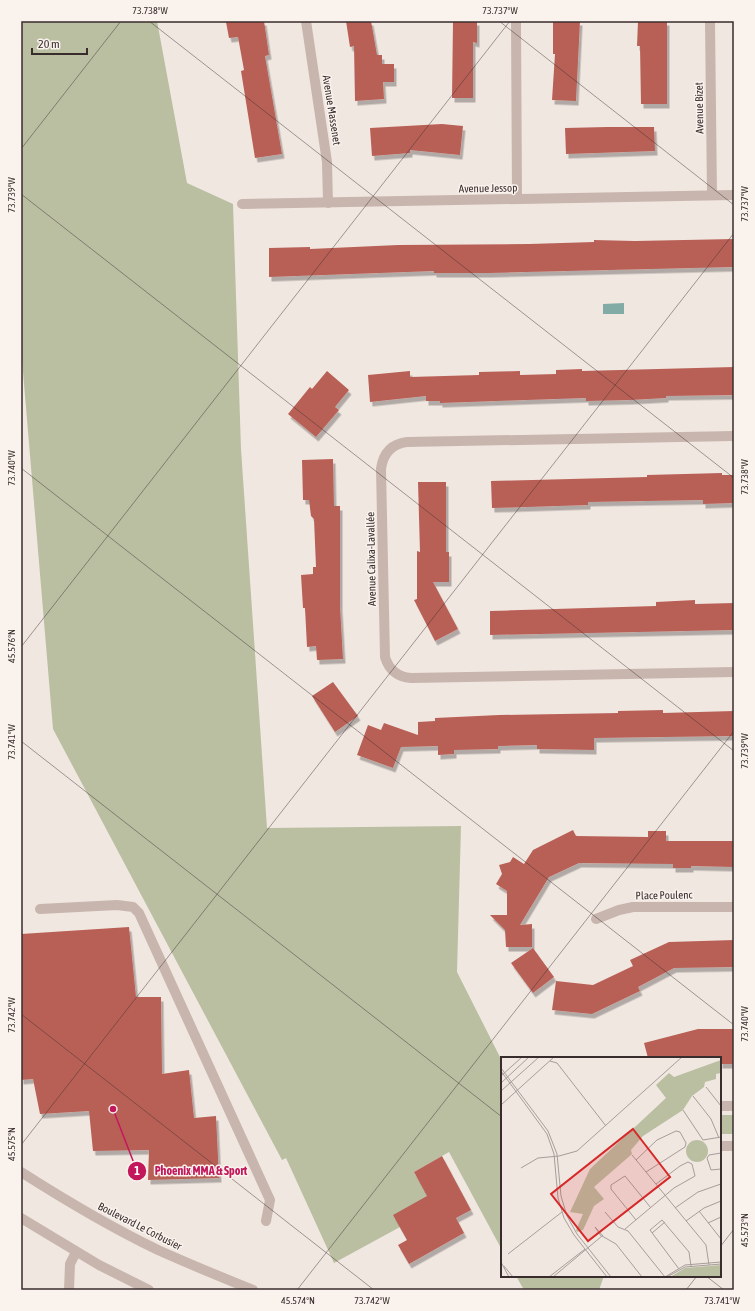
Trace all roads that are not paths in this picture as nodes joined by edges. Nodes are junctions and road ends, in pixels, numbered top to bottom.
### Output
1 (306, 21) edge
2 (516, 21) edge
3 (710, 21) edge
4 (712, 195) junction
5 (734, 195) edge
6 (517, 199) junction
7 (328, 203) junction
8 (242, 204) dead end
9 (734, 436) edge
10 (734, 672) edge
11 (734, 906) edge
12 (40, 909) dead end
13 (596, 919) dead end
14 (721, 1106) edge
15 (734, 1106) edge
16 (721, 1146) edge
17 (734, 1146) edge
18 (21, 1172) edge
19 (21, 1218) edge
20 (266, 1221) dead end
21 (76, 1252) junction
22 (69, 1290) edge
23 (149, 1290) edge
24 (253, 1290) edge

1 - 7 street, Avenue Massenet
2 - 6 street
3 - 4 street, Avenue Bizet
4 - 5 street, Avenue Jessop
4 - 6 street, Avenue Jessop
6 - 7 street, Avenue Jessop
7 - 8 street, Avenue Jessop
9 - 10 street, Avenue Calixa-Lavallée
11 - 13 street, Place Poulenc
12 - 20 street
14 - 15 street
16 - 17 street
18 - 24 street, Boulevard Le Corbusier
19 - 21 street
21 - 22 street
21 - 23 street

